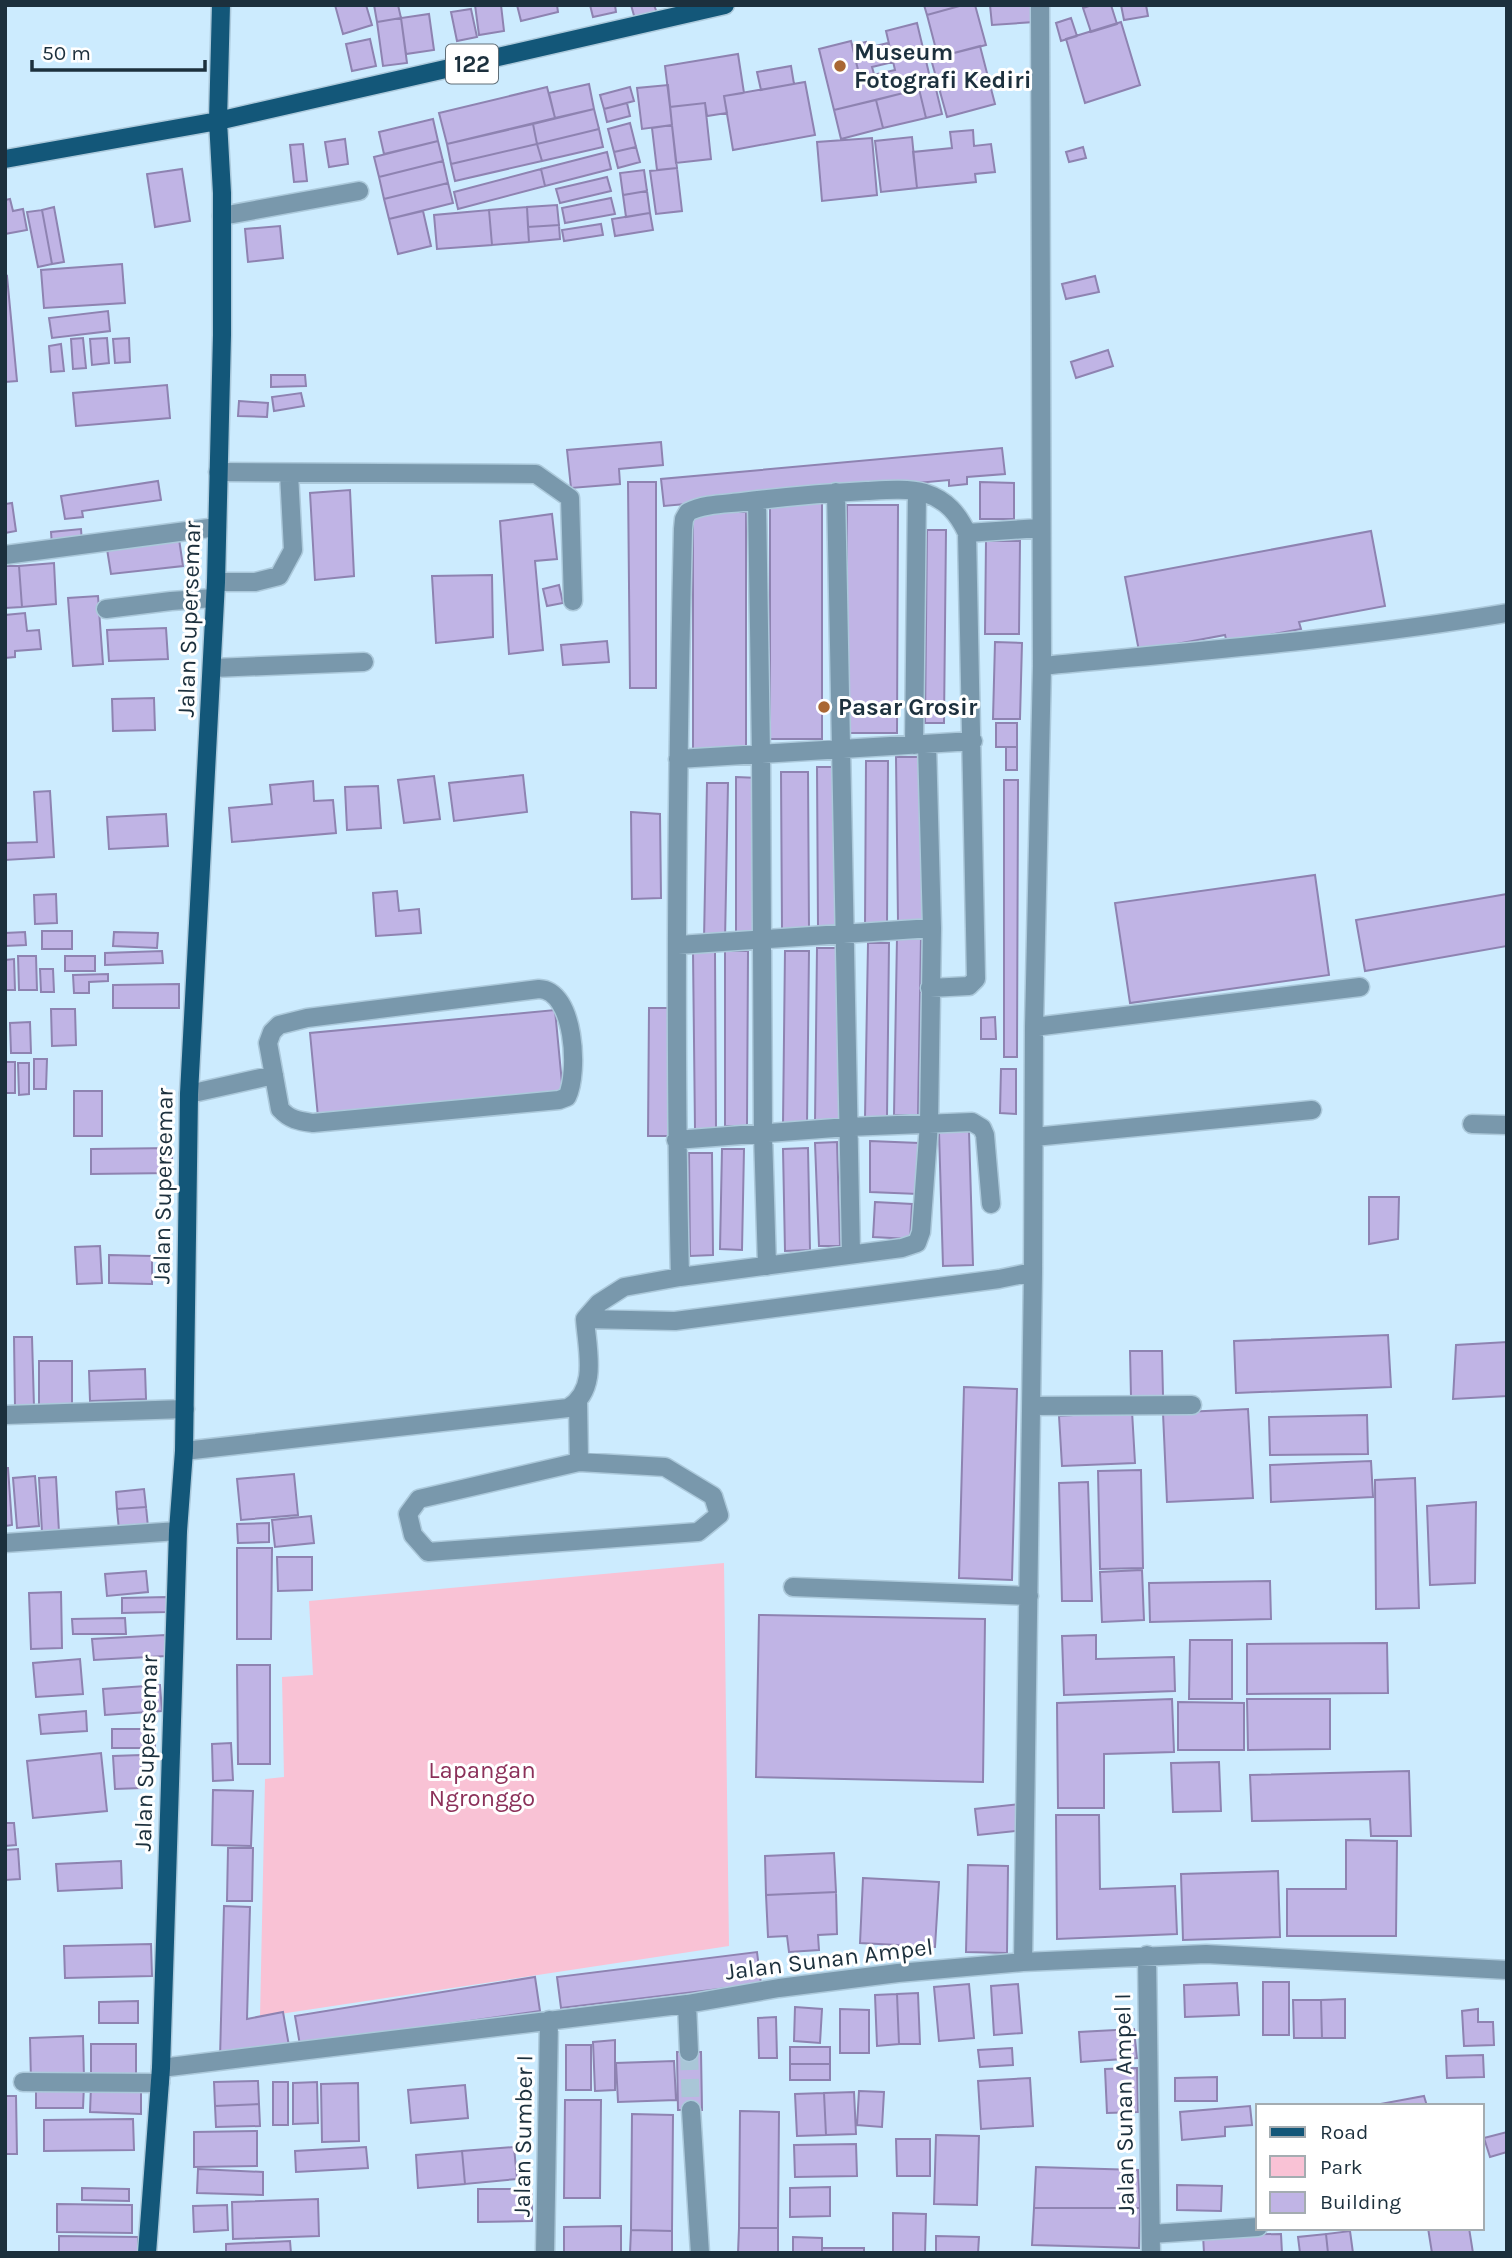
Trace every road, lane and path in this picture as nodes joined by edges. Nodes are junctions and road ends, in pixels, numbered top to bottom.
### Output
1 (221, 5) edge
2 (725, 5) edge
3 (1040, 5) edge
4 (674, 11) edge
5 (218, 121) junction
6 (5, 159) edge
7 (359, 191) dead end
8 (222, 216) junction
9 (218, 472) junction
10 (289, 474) junction
11 (836, 492) junction
12 (917, 492) junction
13 (757, 500) junction
14 (217, 527) junction
15 (1040, 528) junction
16 (967, 533) junction
17 (5, 555) edge
18 (215, 590) junction
19 (573, 601) dead end
20 (106, 610) dead end
21 (1507, 613) edge
22 (364, 662) dead end
23 (1042, 666) junction
24 (213, 668) junction
25 (972, 741) junction
26 (920, 745) junction
27 (842, 748) junction
28 (761, 754) junction
29 (678, 759) junction
30 (932, 928) junction
31 (845, 934) junction
32 (762, 939) junction
33 (678, 944) junction
34 (1360, 987) dead end
35 (930, 988) junction
36 (1034, 1027) junction
37 (274, 1075) junction
38 (189, 1094) junction
39 (1312, 1110) dead end
40 (929, 1124) junction
41 (1472, 1125) dead end
42 (1507, 1125) edge
43 (848, 1127) junction
44 (763, 1134) junction
45 (1034, 1137) junction
46 (676, 1140) junction
47 (991, 1204) dead end
48 (851, 1255) junction
49 (767, 1266) junction
50 (1033, 1272) junction
51 (680, 1277) junction
52 (585, 1319) junction
53 (578, 1402) junction
54 (1192, 1405) dead end
55 (1032, 1406) junction
56 (185, 1409) junction
57 (5, 1415) edge
58 (184, 1451) junction
59 (579, 1462) junction
60 (178, 1531) junction
61 (5, 1543) edge
62 (793, 1587) dead end
63 (1028, 1595) junction
64 (1147, 1955) junction
65 (1023, 1962) junction
66 (1507, 1970) edge
67 (687, 2004) junction
68 (549, 2020) junction
69 (689, 2052) tunnel mouth
70 (160, 2075) junction
71 (23, 2082) dead end
72 (691, 2110) tunnel mouth
73 (1256, 2227) edge
74 (1151, 2234) junction
75 (147, 2253) edge
76 (545, 2253) edge
77 (700, 2253) edge
78 (1151, 2253) edge

1 - 5 main road, Jalan Supersemar
2 - 4 main road, 122
3 - 15 street
4 - 5 main road, 122
5 - 6 main road, 122
5 - 8 main road, Jalan Supersemar
7 - 8 street
8 - 9 main road, Jalan Supersemar
9 - 10 street
9 - 14 main road, Jalan Supersemar
10 - 18 street
10 - 19 street
11 - 12 street
11 - 13 street
11 - 27 street
12 - 16 street
12 - 26 street
13 - 28 street
13 - 29 street
14 - 17 street
14 - 18 main road, Jalan Supersemar
15 - 16 street
15 - 23 street
16 - 25 street
18 - 20 street
18 - 24 main road, Jalan Supersemar
21 - 23 street
22 - 24 street
23 - 36 street
24 - 38 main road, Jalan Supersemar
25 - 26 street
25 - 35 street
26 - 27 street
26 - 30 street
27 - 28 street
27 - 31 street
28 - 29 street
28 - 32 street
29 - 33 street
30 - 31 street
30 - 35 street
31 - 32 street
31 - 43 street
32 - 33 street
32 - 44 street
33 - 46 street
34 - 36 street
35 - 40 street
36 - 45 street
37 - 37 street
37 - 38 street
38 - 56 main road, Jalan Supersemar
39 - 45 street
40 - 43 street
40 - 47 street
40 - 48 street
41 - 42 street
43 - 44 street
43 - 48 street
44 - 46 street
44 - 49 street
45 - 50 street
46 - 51 street
48 - 49 street
49 - 51 street
50 - 52 street
50 - 55 street
51 - 52 street
52 - 53 street
53 - 58 street
53 - 59 street
54 - 55 street
55 - 63 street
56 - 57 street
56 - 58 main road, Jalan Supersemar
58 - 60 main road, Jalan Supersemar
59 - 59 street
60 - 61 street
60 - 70 main road, Jalan Supersemar
62 - 63 street
63 - 65 street
64 - 65 street, Jalan Sunan Ampel
64 - 66 street, Jalan Sunan Ampel
64 - 74 street, Jalan Sunan Ampel I
65 - 67 street, Jalan Sunan Ampel
67 - 68 street, Jalan Sunan Ampel
67 - 69 street
68 - 70 street, Jalan Sunan Ampel
68 - 76 street, Jalan Sumber I
70 - 71 street, Jalan Sunan Ampel
70 - 75 main road, Jalan Supersemar
72 - 77 street
73 - 74 street
74 - 78 street, Jalan Sunan Ampel I

